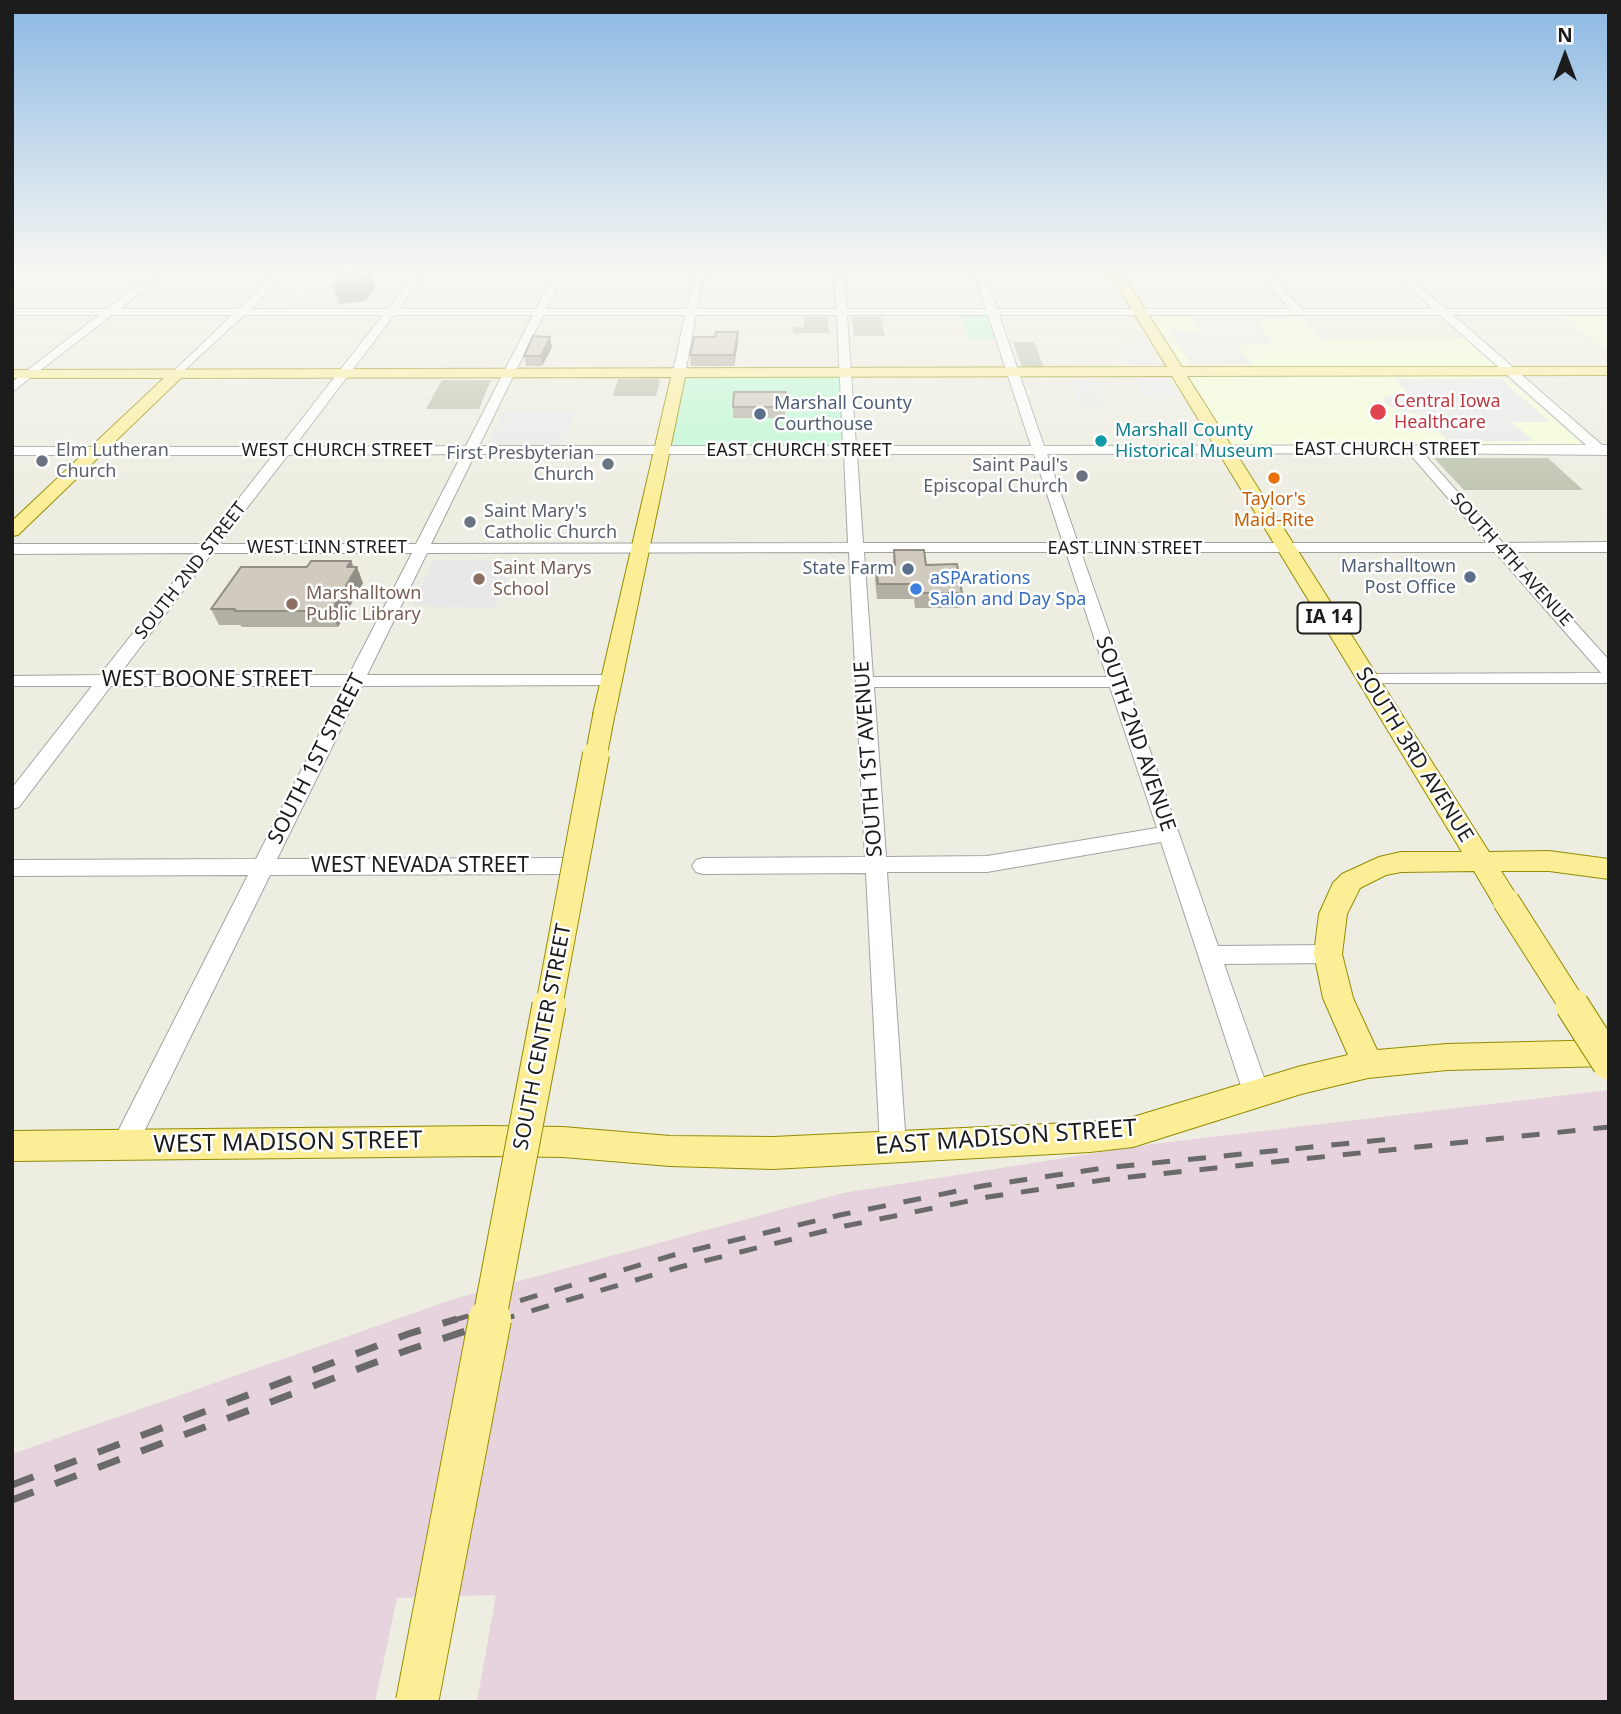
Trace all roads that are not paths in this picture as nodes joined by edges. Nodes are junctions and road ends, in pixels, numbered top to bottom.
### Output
1 (62, 349) edge
2 (203, 349) edge
3 (362, 349) edge
4 (521, 349) edge
5 (684, 349) edge
6 (843, 349) edge
7 (1005, 349) edge
8 (1164, 349) edge
9 (1485, 349) edge
10 (1609, 371) edge
11 (1511, 372) junction
12 (344, 373) junction
13 (509, 373) junction
14 (678, 373) junction
15 (845, 373) junction
16 (1013, 373) junction
17 (1178, 373) junction
18 (12, 374) edge
19 (30, 374) junction
20 (177, 374) junction
21 (12, 388) edge
22 (471, 450) junction
23 (1039, 450) junction
24 (1226, 450) junction
25 (1413, 450) junction
26 (12, 451) edge
27 (95, 451) junction
28 (284, 451) junction
29 (662, 451) junction
30 (850, 451) junction
31 (1605, 452) edge
32 (12, 531) edge
33 (1609, 547) edge
34 (209, 548) junction
35 (422, 548) junction
36 (641, 548) junction
37 (1500, 548) junction
38 (12, 549) edge
39 (856, 549) junction
40 (1073, 549) junction
41 (1287, 549) junction
42 (1609, 671) edge
43 (1609, 678) edge
44 (1367, 679) junction
45 (356, 680) junction
46 (612, 680) junction
47 (12, 681) edge
48 (106, 681) junction
49 (865, 682) junction
50 (1118, 682) junction
51 (604, 714) joint
52 (12, 802) edge
53 (1169, 833) junction
54 (1481, 861) junction
55 (263, 866) junction
56 (575, 866) dead end
57 (704, 866) dead end
58 (876, 866) junction
59 (12, 868) edge
60 (1609, 869) edge
61 (1328, 954) junction
62 (1210, 955) junction
63 (1609, 1052) edge
64 (1609, 1063) edge
65 (1368, 1064) junction
66 (1257, 1095) junction
67 (563, 1142) joint
68 (124, 1145) junction
69 (12, 1146) edge
70 (893, 1146) junction
71 (417, 1702) edge

1 - 19 street
2 - 20 street
3 - 12 street, SOUTH 2ND STREET
4 - 13 street, SOUTH 1ST STREET
5 - 14 street
6 - 15 street, SOUTH 1ST AVENUE
7 - 16 street, SOUTH 2ND AVENUE
8 - 17 main road, IA 14
9 - 11 street
10 - 11 main road
11 - 17 main road
11 - 31 street
12 - 13 main road
12 - 20 main road
12 - 28 street, SOUTH 2ND STREET
13 - 14 main road
13 - 22 street, SOUTH 1ST STREET
14 - 15 main road
14 - 29 main road, SOUTH CENTER STREET
15 - 16 main road
15 - 30 street, SOUTH 1ST AVENUE
16 - 17 main road
16 - 23 street, SOUTH 2ND AVENUE
17 - 24 main road, SOUTH 3RD AVENUE / IA 14
18 - 19 main road
19 - 20 main road
19 - 21 street
20 - 27 main road
22 - 28 street, WEST CHURCH STREET
22 - 29 street, WEST CHURCH STREET
22 - 35 street, SOUTH 1ST STREET
23 - 24 street, EAST CHURCH STREET
23 - 30 street, EAST CHURCH STREET
23 - 40 street, SOUTH 2ND AVENUE
24 - 25 street, EAST CHURCH STREET
24 - 41 main road, SOUTH 3RD AVENUE / IA 14
25 - 31 street, EAST CHURCH STREET
25 - 37 street, SOUTH 4TH AVENUE
26 - 27 street, WEST CHURCH STREET
27 - 28 street, WEST CHURCH STREET
27 - 32 main road
28 - 34 street, SOUTH 2ND STREET
29 - 30 street, EAST CHURCH STREET
29 - 36 main road, SOUTH CENTER STREET
30 - 39 street, SOUTH 1ST AVENUE
33 - 37 street, EAST LINN STREET
34 - 35 street, WEST LINN STREET
34 - 38 street, WEST LINN STREET
34 - 48 street, SOUTH 2ND STREET
35 - 36 street, WEST LINN STREET
35 - 45 street, SOUTH 1ST STREET
36 - 39 street, EAST LINN STREET
36 - 46 main road, SOUTH CENTER STREET
37 - 41 street, EAST LINN STREET
37 - 42 street, SOUTH 4TH AVENUE
39 - 40 street, EAST LINN STREET
39 - 49 street, SOUTH 1ST AVENUE
40 - 41 street, EAST LINN STREET
40 - 50 street, SOUTH 2ND AVENUE
41 - 44 main road, SOUTH 3RD AVENUE / IA 14
43 - 44 street
44 - 54 main road, SOUTH 3RD AVENUE / IA 14
45 - 46 street, WEST BOONE STREET
45 - 48 street, WEST BOONE STREET
45 - 55 street, SOUTH 1ST STREET
46 - 51 main road, SOUTH CENTER STREET
47 - 48 street, WEST BOONE STREET
48 - 52 street, SOUTH 2ND STREET
49 - 50 street
49 - 58 street, SOUTH 1ST AVENUE
50 - 53 street, SOUTH 2ND AVENUE
51 - 71 main road, SOUTH CENTER STREET, bridge
53 - 58 street
53 - 62 street, SOUTH 2ND AVENUE
54 - 60 main road
54 - 61 main road
54 - 64 main road, SOUTH 3RD AVENUE / IA 14, bridge
55 - 56 street, WEST NEVADA STREET
55 - 59 street, WEST NEVADA STREET
55 - 68 street, SOUTH 1ST STREET
57 - 58 street
58 - 70 street, SOUTH 1ST AVENUE
61 - 62 street
61 - 65 main road
62 - 66 street, SOUTH 2ND AVENUE
63 - 65 main road, EAST MADISON STREET
65 - 66 main road, EAST MADISON STREET
66 - 70 main road, EAST MADISON STREET
67 - 68 main road, WEST MADISON STREET
67 - 70 main road, EAST MADISON STREET
68 - 69 main road, WEST MADISON STREET

